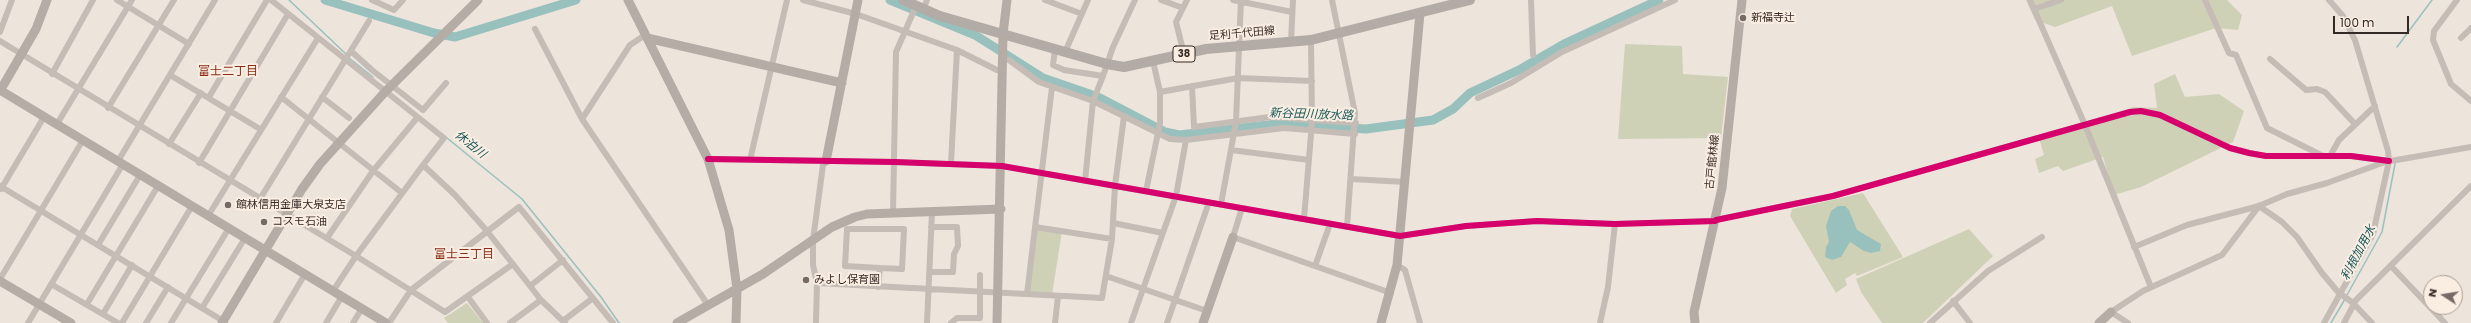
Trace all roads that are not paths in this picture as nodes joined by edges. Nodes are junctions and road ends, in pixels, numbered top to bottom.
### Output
1 (12, 0) edge
2 (46, 0) edge
3 (93, 0) edge
4 (117, 0) edge
5 (132, 0) edge
6 (174, 0) edge
7 (215, 0) edge
8 (267, 0) edge
9 (271, 0) edge
10 (372, 0) edge
11 (403, 0) edge
12 (478, 0) edge
13 (628, 0) edge
14 (787, 0) edge
15 (803, 0) edge
16 (858, 0) edge
17 (903, 0) edge
18 (927, 0) edge
19 (1006, 0) edge
20 (1045, 0) edge
21 (1088, 0) edge
22 (1135, 0) edge
23 (1161, 0) edge
24 (1187, 0) edge
25 (1233, 0) edge
26 (1293, 0) edge
27 (1332, 0) edge
28 (1470, 0) edge
29 (1531, 0) edge
30 (1676, 0) edge
31 (1742, 0) edge
32 (2030, 0) edge
33 (2061, 0) edge
34 (2206, 0) edge
35 (2328, 0) edge
36 (2457, 0) edge
37 (1240, 1) edge
38 (128, 7) junction
39 (918, 8) junction
40 (1183, 8) junction
41 (2034, 9) junction
42 (1292, 12) junction
43 (1420, 13) junction
44 (288, 14) junction
45 (856, 14) junction
46 (1082, 14) junction
47 (369, 22) dead end
48 (159, 25) junction
49 (2471, 28) edge
50 (535, 29) dead end
51 (905, 31) junction
52 (0, 32) edge
53 (1003, 34) junction
54 (1338, 34) junction
55 (646, 37) junction
56 (318, 38) junction
57 (2461, 38) dead end
58 (1311, 40) junction
59 (0, 42) edge
60 (1291, 42) junction
61 (189, 44) junction
62 (1238, 46) junction
63 (1055, 49) junction
64 (957, 50) junction
65 (352, 52) junction
66 (1065, 52) junction
67 (1184, 54) junction
68 (1533, 55) dead end
69 (22, 56) junction
70 (1003, 57) junction
71 (2270, 59) dead end
72 (346, 60) junction
73 (1153, 61) junction
74 (1107, 64) junction
75 (772, 68) junction
76 (1003, 70) junction
77 (52, 74) junction
78 (170, 75) junction
79 (1103, 76) junction
80 (1238, 78) junction
81 (1312, 81) junction
82 (446, 82) dead end
83 (842, 83) junction
84 (1192, 86) junction
85 (1052, 87) junction
86 (0, 90) edge
87 (78, 90) junction
88 (388, 90) junction
89 (1160, 92) junction
90 (201, 93) junction
91 (209, 97) junction
92 (281, 97) junction
93 (322, 97) junction
94 (1478, 98) dead end
95 (1094, 100) junction
96 (2471, 101) edge
97 (2375, 106) junction
98 (108, 108) junction
99 (231, 111) junction
100 (1124, 116) junction
101 (44, 117) junction
102 (349, 118) dead end
103 (416, 118) junction
104 (308, 119) junction
105 (582, 119) junction
106 (1312, 120) junction
107 (1236, 122) junction
108 (57, 124) junction
109 (1356, 124) junction
110 (2355, 124) junction
111 (2085, 125) junction
112 (139, 127) junction
113 (260, 129) junction
114 (1311, 129) junction
115 (1355, 133) junction
116 (1158, 134) junction
117 (1234, 134) junction
118 (83, 140) junction
119 (1186, 140) junction
120 (168, 144) junction
121 (339, 144) junction
122 (2471, 147) edge
123 (1231, 150) junction
124 (2323, 156) junction
125 (2330, 156) junction
126 (708, 159) junction
127 (750, 160) junction
128 (1309, 160) junction
129 (826, 161) junction
130 (2389, 161) junction
131 (895, 162) junction
132 (121, 163) junction
133 (199, 163) junction
134 (951, 163) junction
135 (423, 165) junction
136 (1002, 166) junction
137 (374, 171) junction
138 (1042, 173) junction
139 (140, 175) junction
140 (1351, 179) junction
141 (229, 181) junction
142 (1085, 181) junction
143 (1405, 182) junction
144 (158, 186) junction
145 (1115, 186) junction
146 (2471, 186) edge
147 (1, 188) edge
148 (1146, 191) junction
149 (402, 193) junction
150 (1176, 196) junction
151 (260, 199) junction
152 (1209, 202) junction
153 (1221, 204) junction
154 (192, 206) junction
155 (2259, 206) junction
156 (1242, 208) junction
157 (1000, 209) junction
158 (41, 211) junction
159 (932, 212) junction
160 (893, 213) junction
161 (286, 215) junction
162 (208, 216) junction
163 (1304, 219) junction
164 (1716, 220) junction
165 (1113, 223) junction
166 (1330, 224) junction
167 (1615, 224) junction
168 (932, 227) junction
169 (1035, 227) junction
170 (1347, 227) junction
171 (228, 228) junction
172 (487, 231) junction
173 (1163, 233) junction
174 (81, 235) junction
175 (1400, 236) junction
176 (1233, 237) junction
177 (2042, 237) dead end
178 (245, 238) junction
179 (327, 238) junction
180 (1112, 239) junction
181 (813, 240) junction
182 (98, 245) junction
183 (2134, 247) junction
184 (265, 250) junction
185 (116, 256) junction
186 (356, 256) junction
187 (563, 260) junction
188 (513, 264) junction
189 (132, 265) junction
190 (1397, 265) junction
191 (1315, 266) junction
192 (2392, 266) junction
193 (880, 268) junction
194 (930, 272) junction
195 (305, 274) junction
196 (980, 275) dead end
197 (150, 276) junction
198 (1106, 276) junction
199 (0, 280) edge
200 (817, 283) junction
201 (51, 284) junction
202 (530, 286) junction
203 (168, 287) junction
204 (878, 287) junction
205 (929, 287) junction
206 (2151, 287) junction
207 (1143, 289) junction
208 (411, 290) junction
209 (737, 290) junction
210 (333, 291) junction
211 (980, 291) junction
212 (998, 292) junction
213 (1391, 293) junction
214 (1027, 294) junction
215 (342, 296) junction
216 (1058, 296) junction
217 (468, 297) junction
218 (2344, 297) junction
219 (186, 298) junction
220 (593, 298) junction
221 (541, 300) junction
222 (1174, 300) junction
223 (1953, 301) junction
224 (2353, 303) junction
225 (39, 304) junction
226 (87, 304) junction
227 (708, 305) junction
228 (202, 308) junction
229 (362, 308) junction
230 (1207, 311) junction
231 (1694, 312) junction
232 (2111, 312) junction
233 (103, 314) junction
234 (224, 322) edge
235 (384, 322) edge
236 (564, 322) edge
237 (28, 323) edge
238 (71, 323) edge
239 (118, 323) edge
240 (122, 323) edge
241 (146, 323) edge
242 (171, 323) edge
243 (276, 323) edge
244 (326, 323) edge
245 (353, 323) edge
246 (487, 323) edge
247 (510, 323) edge
248 (612, 323) edge
249 (677, 323) edge
250 (736, 323) edge
251 (816, 323) edge
252 (927, 323) edge
253 (951, 323) edge
254 (996, 323) edge
255 (1055, 323) edge
256 (1131, 323) edge
257 (1166, 323) edge
258 (1203, 323) edge
259 (1381, 323) edge
260 (1420, 323) edge
261 (1600, 323) edge
262 (1689, 323) edge
263 (1695, 323) edge
264 (1930, 323) edge
265 (1970, 323) edge
266 (2098, 323) edge
267 (2128, 323) edge
268 (2324, 323) edge
269 (2344, 323) edge
270 (2372, 323) edge
271 (2445, 323) edge

1 - 52 street
2 - 69 street
3 - 77 street
4 - 38 street
5 - 38 street
6 - 48 street
7 - 61 street
8 - 91 street
9 - 44 street
10 - 11 street
12 - 88 street
13 - 55 street
14 - 75 street
15 - 45 street
16 - 45 street
17 - 39 main road, 足利千代田線 / 38
18 - 39 street
19 - 53 street
20 - 46 street
21 - 46 street
22 - 74 street
23 - 40 street
24 - 40 street
25 - 37 street
26 - 42 street
27 - 54 street
28 - 43 main road, 足利千代田線 / 38
29 - 68 street
30 - 94 street
31 - 164 street, 古戸館林線
32 - 41 street
33 - 41 street
34 - 124 street
35 - 97 street
36 - 96 street
37 - 42 street
37 - 62 street
38 - 48 street
38 - 87 street
39 - 51 street
39 - 53 main road, 足利千代田線 / 38
40 - 67 street
41 - 111 street
42 - 60 street
43 - 54 main road, 足利千代田線 / 38
43 - 143 street
44 - 56 street
44 - 99 street
45 - 51 street
45 - 83 street
46 - 66 street
47 - 65 street
48 - 61 street
48 - 98 street
49 - 57 street
50 - 105 street
51 - 64 street
51 - 131 street
53 - 63 main road, 足利千代田線 / 38
53 - 70 street
54 - 58 main road, 足利千代田線 / 38
54 - 109 street
55 - 75 street
55 - 105 street
55 - 126 street
56 - 72 street
56 - 92 street
58 - 60 main road, 足利千代田線 / 38
58 - 81 street
59 - 69 street
60 - 62 main road, 足利千代田線 / 38
61 - 78 street
62 - 67 main road, 足利千代田線 / 38
62 - 80 street
63 - 66 main road, 足利千代田線 / 38
63 - 79 street
64 - 76 street
64 - 134 street
65 - 72 street
65 - 88 street
66 - 74 main road, 足利千代田線 / 38
67 - 73 main road, 足利千代田線 / 38
69 - 77 street
69 - 86 street
70 - 76 street
70 - 85 street
71 - 110 street
72 - 88 street
72 - 93 street
73 - 74 main road, 足利千代田線 / 38
73 - 89 street
74 - 79 street
75 - 83 street
75 - 127 street
76 - 136 street
77 - 87 street
78 - 90 street
78 - 112 street
79 - 95 street
80 - 81 street
80 - 84 street
80 - 107 street
81 - 106 street
82 - 88 street
83 - 129 street
84 - 89 street
84 - 107 street
85 - 95 street
85 - 138 street
86 - 101 street
87 - 98 street
87 - 108 street
88 - 103 street
88 - 121 street
89 - 116 street
90 - 91 street
90 - 120 street
91 - 99 street
92 - 104 street
92 - 113 street
93 - 102 street
93 - 104 street
95 - 100 street
95 - 142 street
97 - 110 street
97 - 130 street
98 - 112 street
99 - 113 street
99 - 133 street
100 - 116 street
100 - 145 street
101 - 108 street
101 - 147 street
103 - 135 street
103 - 137 street
104 - 121 street
104 - 151 street
105 - 227 street
106 - 107 street
106 - 109 street
106 - 114 street
107 - 117 street
108 - 118 street
109 - 115 street
110 - 125 street
111 - 124 street
111 - 164 street
111 - 183 street
112 - 120 street
112 - 132 street
113 - 141 street
114 - 115 street
114 - 117 street
114 - 128 street
115 - 140 street
116 - 119 street
116 - 148 street
117 - 119 street
117 - 123 street
118 - 132 street
118 - 158 street
119 - 150 street
120 - 133 street
121 - 137 street
121 - 161 street
122 - 130 street
123 - 128 street
123 - 153 street
124 - 125 street
125 - 130 street
126 - 127 street
126 - 209 street
127 - 129 street
128 - 163 street
129 - 131 street
129 - 181 street
130 - 155 street
130 - 218 street
131 - 134 street
131 - 160 street
132 - 139 street
132 - 174 street
133 - 141 street
134 - 136 street
135 - 149 street
135 - 172 street
136 - 138 street
136 - 157 street
137 - 149 street
137 - 179 street
138 - 142 street
138 - 169 street
139 - 144 street
139 - 182 street
140 - 143 street
140 - 170 street
141 - 151 street
141 - 162 street
142 - 145 street
143 - 175 street
144 - 154 street
144 - 185 street
145 - 148 street
145 - 165 street
146 - 192 street
147 - 158 street
148 - 150 street
149 - 186 street
150 - 152 street
150 - 173 street
151 - 161 street
152 - 153 street
152 - 222 street
153 - 156 street
154 - 162 street
154 - 197 street
155 - 183 street
155 - 206 street
155 - 218 street
156 - 163 street
156 - 176 street
157 - 159 street
157 - 212 street
158 - 174 street
158 - 199 street
159 - 160 street
159 - 168 street
160 - 181 street
161 - 179 street
161 - 184 street
162 - 171 street
163 - 166 street
164 - 167 street
164 - 231 street, 古戸館林線
165 - 173 street
165 - 180 street
166 - 170 street
166 - 191 street
167 - 175 street
167 - 261 street
168 - 194 street
168 - 194 street
169 - 180 street
169 - 214 street
170 - 175 street
171 - 178 street
171 - 219 street
172 - 187 street
172 - 188 street
172 - 208 street
173 - 207 street
174 - 182 street
174 - 201 street
175 - 190 street
176 - 191 street
176 - 230 street
177 - 223 street
178 - 184 street
178 - 228 street
179 - 186 street
180 - 198 street
181 - 200 street
181 - 209 street
182 - 185 street
183 - 206 street
184 - 195 street
184 - 234 street
185 - 189 street
185 - 226 street
186 - 208 street
186 - 210 street
187 - 202 street
187 - 220 street
188 - 202 street
188 - 217 street
189 - 197 street
189 - 233 street
190 - 213 street
190 - 260 street
191 - 213 street
192 - 224 street
192 - 271 street
193 - 193 street
193 - 204 street
194 - 205 street
195 - 210 street
195 - 243 street
196 - 211 street
197 - 203 street
197 - 240 street
198 - 207 street
198 - 216 street
199 - 225 street
200 - 204 street
200 - 251 street
201 - 225 street
201 - 226 street
202 - 221 street
203 - 219 street
203 - 241 street
204 - 205 street
205 - 211 street
205 - 252 street
206 - 232 street
207 - 222 street
207 - 256 street
208 - 217 street
208 - 235 street
209 - 227 street
209 - 250 street
210 - 215 street
211 - 212 street
211 - 253 street
212 - 214 street
212 - 254 street
213 - 259 street
214 - 216 street
215 - 229 street
215 - 244 street
216 - 255 street
217 - 246 street
218 - 224 street
218 - 268 street
219 - 228 street
219 - 242 street
220 - 236 street
220 - 248 street
221 - 236 street
221 - 247 street
222 - 230 street
222 - 257 street
223 - 264 street
223 - 265 street
224 - 269 street
224 - 270 street
225 - 237 street
225 - 238 street
226 - 233 street
227 - 249 street
228 - 234 street
229 - 235 street
229 - 245 street
230 - 258 street
231 - 262 street
231 - 263 street, 古戸館林線
232 - 266 street
232 - 267 street
233 - 239 street

